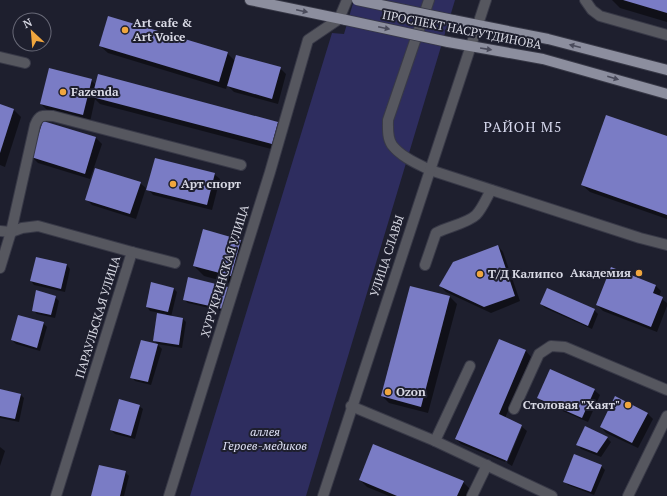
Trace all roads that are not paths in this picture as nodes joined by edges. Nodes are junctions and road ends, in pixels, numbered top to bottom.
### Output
1 (250, 0) edge
2 (347, 0) edge
3 (357, 0) edge
4 (429, 0) edge
5 (484, 0) edge
6 (585, 0) edge
7 (343, 19) junction
8 (479, 26) junction
9 (667, 35) edge
10 (471, 47) junction
11 (0, 57) edge
12 (25, 63) dead end
13 (667, 70) edge
14 (667, 94) edge
15 (241, 165) dead end
16 (430, 170) junction
17 (491, 190) junction
18 (0, 231) edge
19 (10, 232) junction
20 (667, 245) edge
21 (132, 252) junction
22 (175, 263) dead end
23 (424, 265) dead end
24 (0, 268) edge
25 (470, 366) dead end
26 (667, 390) edge
27 (351, 406) junction
28 (514, 409) dead end
29 (667, 416) edge
30 (435, 440) junction
31 (487, 465) junction
32 (56, 496) edge
33 (169, 496) edge
34 (323, 496) edge
35 (472, 496) edge
36 (552, 496) edge
37 (628, 496) edge

1 -> 7 main road, ПРОСПЕКТ НАСРУТДИНОВА
2 - 7 street
3 - 8 main road, ПРОСПЕКТ НАСРУТДИНОВА, bridge
4 - 16 street
5 - 8 street, УЛИЦА СЛАВЫ
6 - 9 street
7 -> 10 main road, ПРОСПЕКТ НАСРУТДИНОВА, bridge
7 - 33 street, ХУРУКРИНСКАЯ УЛИЦА
8 - 10 street, УЛИЦА СЛАВЫ
13 -> 8 main road, ПРОСПЕКТ НАСРУТДИНОВА
10 -> 14 main road, ПРОСПЕКТ НАСРУТДИНОВА
10 - 16 street, УЛИЦА СЛАВЫ
11 - 12 street
15 - 19 street
16 - 17 street
16 - 27 street, УЛИЦА СЛАВЫ
17 - 20 street
17 - 23 street
18 - 19 street, ПАРАУЛЬСКАЯ УЛИЦА
19 - 21 street, ПАРАУЛЬСКАЯ УЛИЦА
19 - 24 street
21 - 22 street
21 - 32 street, ПАРАУЛЬСКАЯ УЛИЦА
25 - 30 street
26 - 28 street
27 - 30 street
27 - 34 street, УЛИЦА СЛАВЫ
29 - 37 street
30 - 31 street
31 - 35 street
31 - 36 street

